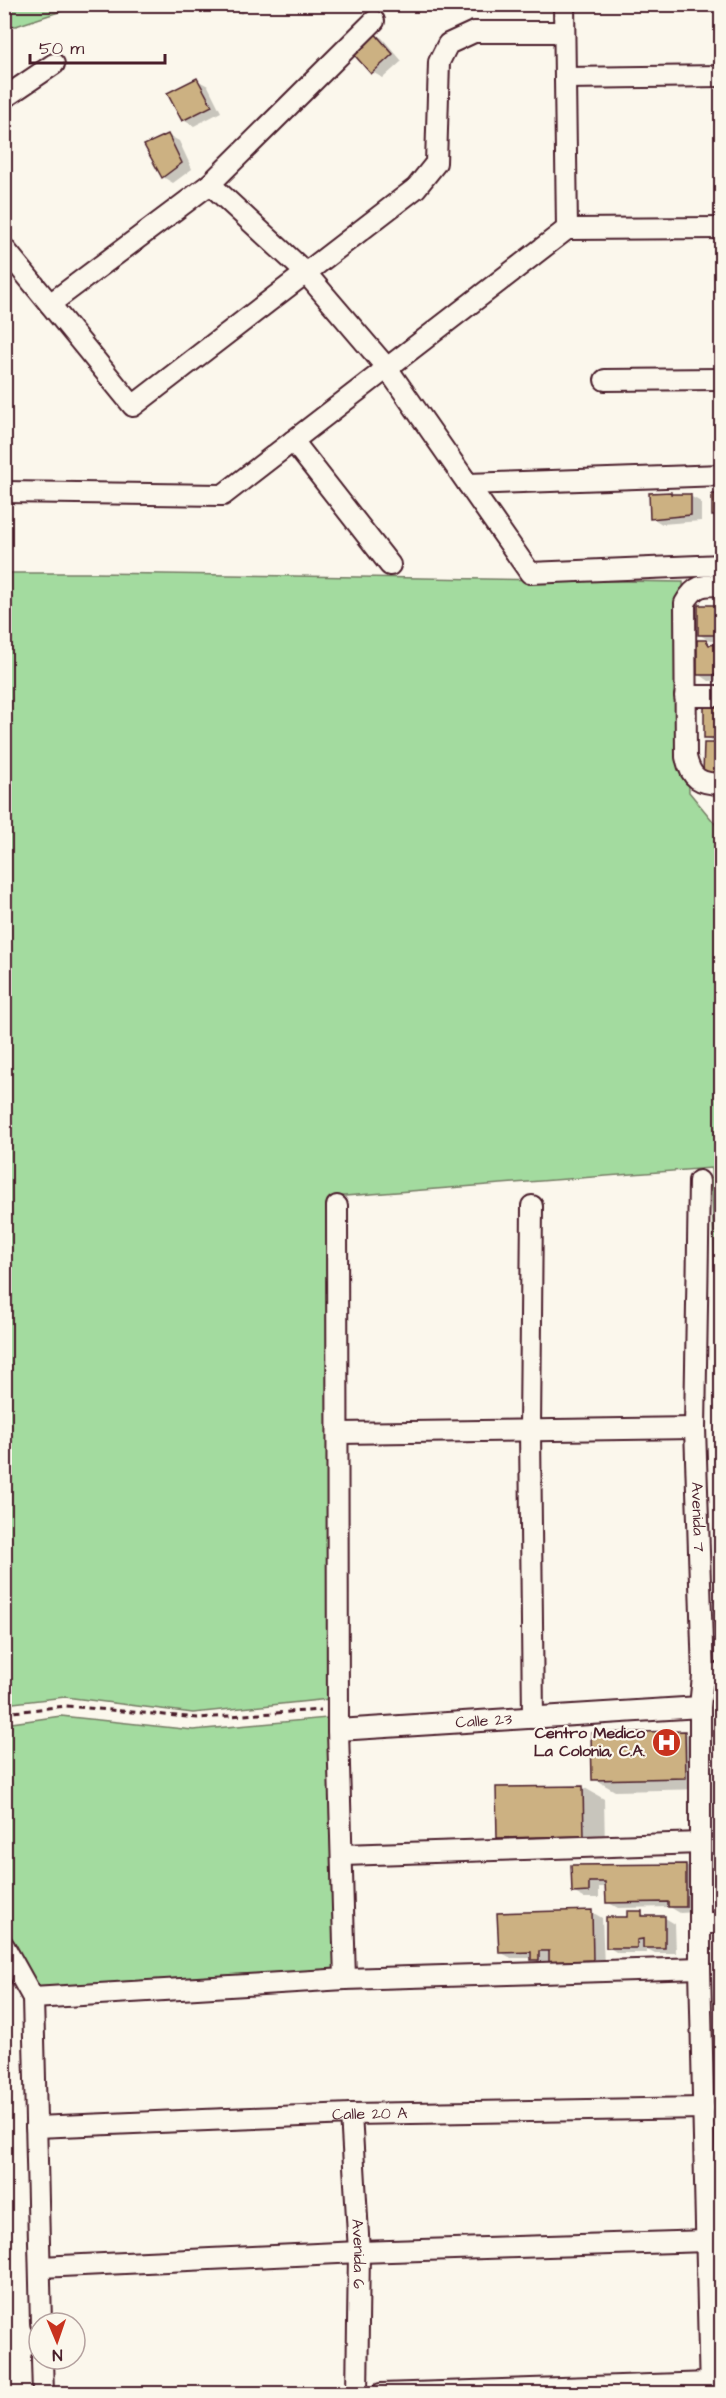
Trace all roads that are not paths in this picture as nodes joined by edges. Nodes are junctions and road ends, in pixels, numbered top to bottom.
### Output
1 (564, 4) edge
2 (374, 21) dead end
3 (564, 32) junction
4 (54, 64) dead end
5 (722, 76) edge
6 (565, 78) junction
7 (4, 98) edge
8 (210, 184) junction
9 (722, 228) edge
10 (567, 229) junction
11 (8, 256) edge
12 (305, 272) junction
13 (50, 304) junction
14 (387, 368) junction
15 (722, 379) edge
16 (605, 380) dead end
17 (293, 441) junction
18 (722, 475) edge
19 (468, 484) junction
20 (4, 492) edge
21 (390, 565) dead end
22 (722, 565) edge
23 (722, 585) edge
24 (685, 696) junction
25 (722, 696) edge
26 (722, 784) edge
27 (699, 1181) dead end
28 (337, 1206) dead end
29 (532, 1206) dead end
30 (695, 1428) junction
31 (530, 1430) junction
32 (339, 1433) junction
33 (712, 1675) edge
34 (700, 1707) junction
35 (533, 1718) junction
36 (338, 1730) junction
37 (699, 1843) junction
38 (343, 1855) junction
39 (700, 1923) junction
40 (722, 1923) edge
41 (4, 1946) edge
42 (700, 1968) junction
43 (345, 1980) junction
44 (33, 1998) junction
45 (704, 2108) junction
46 (351, 2114) junction
47 (36, 2127) junction
48 (712, 2230) edge
49 (359, 2252) junction
50 (40, 2267) junction
51 (41, 2311) edge
52 (42, 2371) edge
53 (710, 2388) edge
54 (43, 2394) edge
55 (357, 2394) edge
56 (381, 2394) edge

1 - 3 street
2 - 8 street
3 - 6 street
3 - 12 street
4 - 7 street
5 - 6 street
6 - 10 street
8 - 12 street
8 - 13 street
9 - 10 street
10 - 14 street
11 - 13 street
12 - 13 street
12 - 14 street
14 - 17 street
14 - 19 street
15 - 16 street
17 - 20 street
17 - 21 street
18 - 19 street
19 - 22 street
23 - 24 street
24 - 25 street
24 - 26 street
27 - 30 street, Avenida 7
28 - 32 street
29 - 31 street
30 - 31 street
30 - 33 street, Avenida 7
31 - 32 street
31 - 35 street
32 - 36 street
33 - 34 street, Avenida 7
34 - 35 street, Calle 23
34 - 37 street, Avenida 7
35 - 36 street, Calle 23
36 - 38 street
37 - 38 street
37 - 39 street, Avenida 7
38 - 43 street
39 - 40 street
39 - 42 street, Avenida 7
41 - 44 street
42 - 43 street
42 - 45 street, Avenida 7
43 - 44 street
44 - 47 street
45 - 46 street, Calle 20 A
45 - 48 street, Avenida 7
46 - 47 street, Calle 20 A
46 - 49 street, Avenida 6
47 - 50 street
48 - 49 street
48 - 53 street, Avenida 7
49 - 50 street
49 - 55 street, Avenida 6
50 - 51 street
52 - 54 street
53 - 56 street

